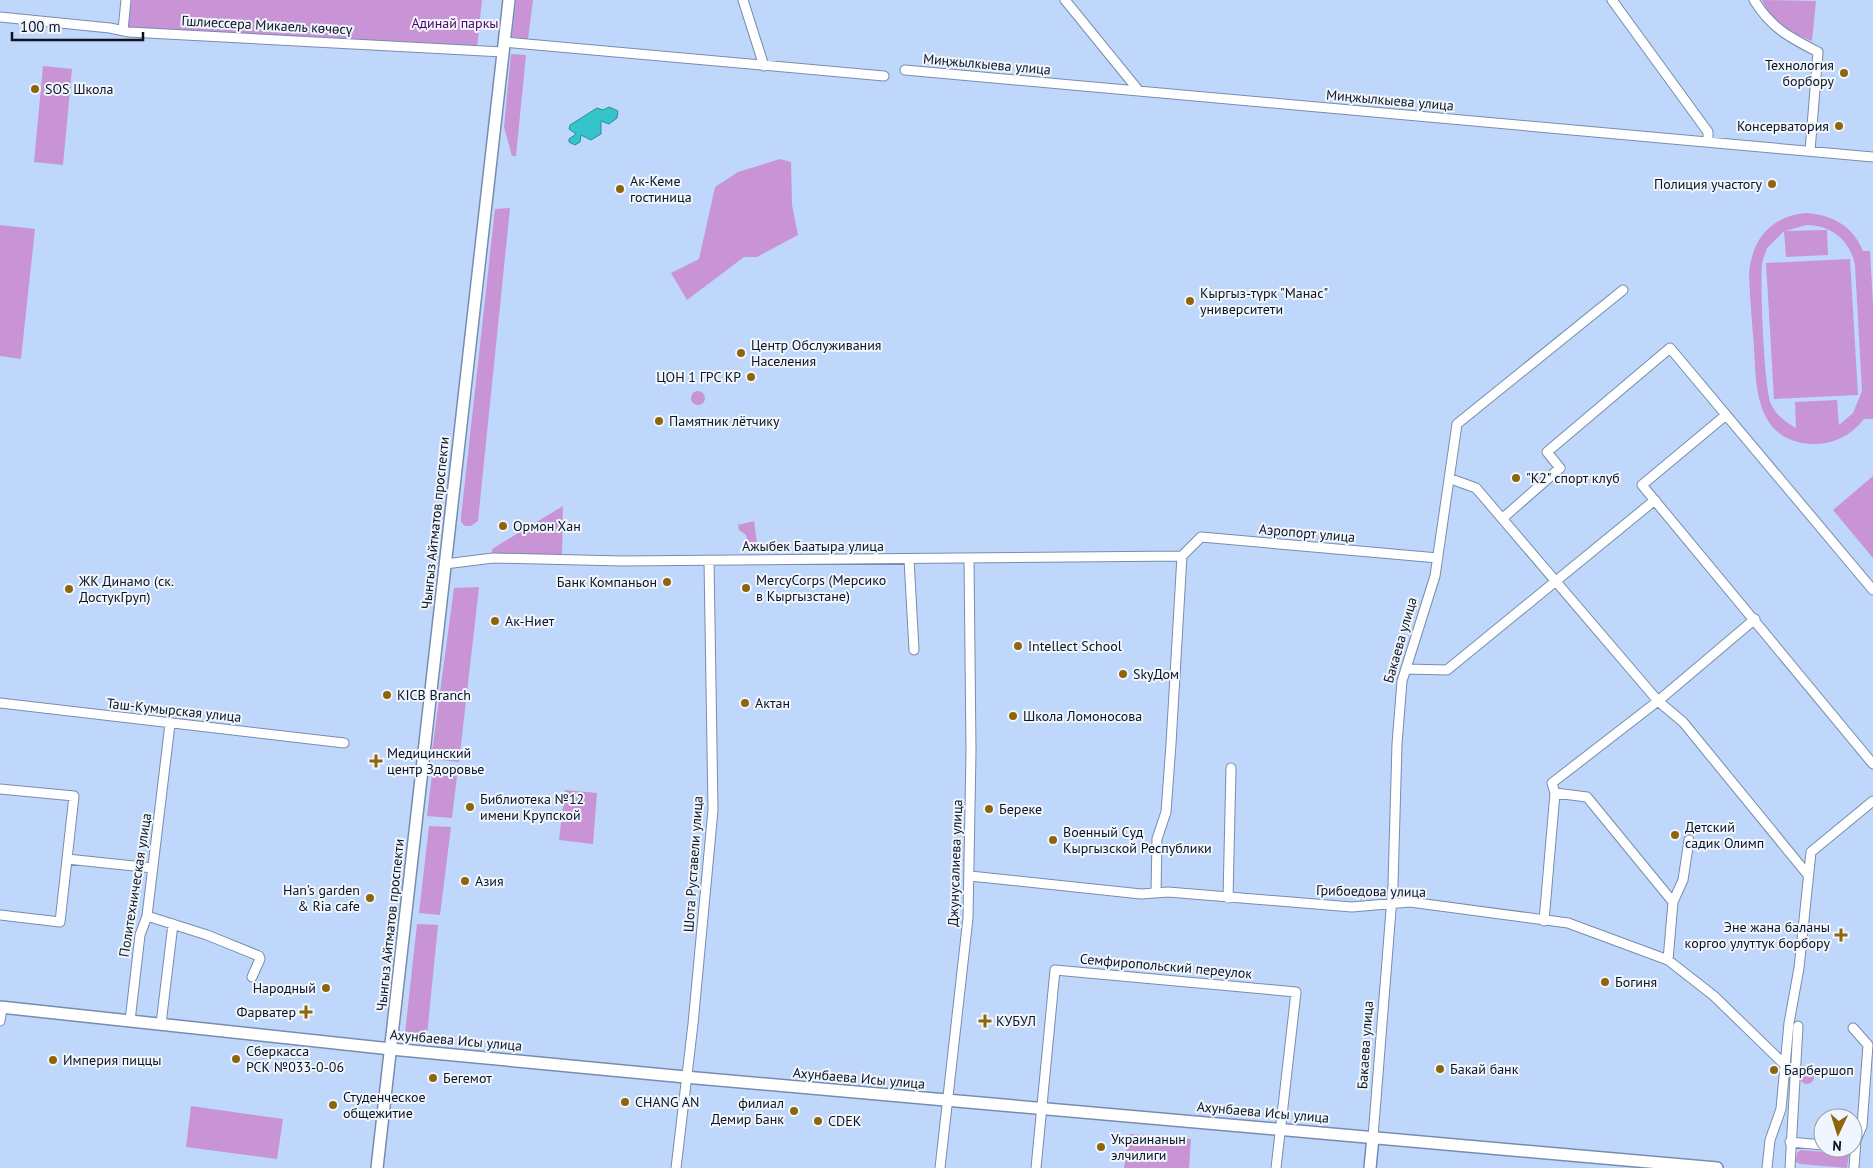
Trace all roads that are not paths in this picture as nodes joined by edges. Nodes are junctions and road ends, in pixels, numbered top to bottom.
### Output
1 (126, 0) edge
2 (509, 0) edge
3 (742, 0) edge
4 (1065, 0) edge
5 (1612, 0) edge
6 (1754, 0) edge
7 (0, 17) edge
8 (123, 30) junction
9 (503, 47) junction
10 (764, 66) junction
11 (905, 70) dead end
12 (884, 76) dead end
13 (1139, 91) junction
14 (1708, 142) junction
15 (1810, 152) junction
16 (1873, 157) edge
17 (1623, 290) dead end
18 (1726, 415) junction
19 (1451, 479) junction
20 (1655, 500) junction
21 (1502, 518) junction
22 (1182, 556) junction
23 (969, 558) junction
24 (1438, 558) junction
25 (910, 559) junction
26 (709, 560) junction
27 (445, 564) junction
28 (1554, 580) junction
29 (1873, 590) edge
30 (1755, 619) junction
31 (914, 650) dead end
32 (1406, 669) junction
33 (1658, 701) junction
34 (0, 703) edge
35 (170, 724) junction
36 (344, 743) dead end
37 (1873, 764) edge
38 (1231, 768) dead end
39 (0, 789) edge
40 (1556, 794) junction
41 (1873, 800) edge
42 (1689, 840) dead end
43 (67, 859) junction
44 (153, 868) junction
45 (1808, 875) junction
46 (970, 876) junction
47 (1156, 893) junction
48 (1228, 898) junction
49 (1674, 902) junction
50 (1391, 904) junction
51 (0, 915) edge
52 (147, 916) junction
53 (1544, 921) junction
54 (174, 924) junction
55 (1668, 960) junction
56 (252, 977) dead end
57 (1, 1007) edge
58 (0, 1021) edge
59 (130, 1021) junction
60 (161, 1024) junction
61 (1798, 1026) dead end
62 (1853, 1028) dead end
63 (391, 1049) junction
64 (1785, 1065) junction
65 (686, 1077) junction
66 (947, 1101) junction
67 (1042, 1109) junction
68 (1863, 1113) edge
69 (1280, 1129) junction
70 (1373, 1137) junction
71 (1790, 1142) junction
72 (1813, 1144) edge
73 (1620, 1163) edge
74 (377, 1168) edge
75 (676, 1168) edge
76 (940, 1168) edge
77 (1036, 1168) edge
78 (1276, 1168) edge
79 (1370, 1168) edge
80 (1717, 1168) edge
81 (1767, 1168) edge
82 (1790, 1168) edge

1 - 8 street
2 - 9 main road, Чынгыз Айтматов проспекти
3 - 10 street
4 - 13 street
5 - 14 street
6 - 15 street
7 - 8 street, Гшлиессера Микаель көчөсү
8 - 9 street, Гшлиессера Микаель көчөсү
9 - 10 street, Гшлиессера Микаель көчөсү
9 - 27 main road, Чынгыз Айтматов проспекти
10 - 12 street, Гшлиессера Микаель көчөсү
11 - 13 street, Миңжылкыева улица
13 - 14 street, Миңжылкыева улица
14 - 15 street, Миңжылкыева улица
15 - 16 street, Миңжылкыева улица
17 - 19 street, Бакаева улица
18 - 20 street
18 - 21 street
18 - 29 street
19 - 21 street
19 - 24 street, Бакаева улица
20 - 28 street
20 - 30 street
21 - 28 street
22 - 23 street, Ажыбек Баатыра улица
22 - 24 street, Аэропорт улица
22 - 47 street
23 - 25 street, Ажыбек Баатыра улица
23 - 46 street, Джунусалиева улица
24 - 32 street, Бакаева улица
25 - 26 street, Ажыбек Баатыра улица
25 - 31 street
26 - 27 street, Ажыбек Баатыра улица
26 - 65 street, Шота Руставели улица
27 - 63 main road, Чынгыз Айтматов проспекти
28 - 32 street
28 - 33 street
30 - 33 street
30 - 37 street
32 - 50 street, Бакаева улица
33 - 40 street
33 - 45 street
34 - 35 street, Таш-Кумырская улица
35 - 36 street, Таш-Кумырская улица
35 - 44 street, Политехническая улица
38 - 48 street
39 - 43 street
40 - 49 street
40 - 53 street
41 - 45 street
42 - 49 street
43 - 44 street
43 - 51 street
44 - 52 street, Политехническая улица
45 - 64 street
46 - 47 street, Грибоедова улица
46 - 66 street, Джунусалиева улица
47 - 48 street, Грибоедова улица
48 - 50 street, Грибоедова улица
49 - 55 street
50 - 53 street, Грибоедова улица
50 - 70 street, Бакаева улица
52 - 54 street
52 - 59 street, Политехническая улица
53 - 55 street, Грибоедова улица
54 - 56 street
54 - 60 street
55 - 64 street, Грибоедова улица
57 - 58 street
57 - 59 main road, Ахунбаева Исы улица
59 - 60 main road, Ахунбаева Исы улица
60 - 63 main road, Ахунбаева Исы улица
61 - 71 street
62 - 68 street
63 - 65 main road, Ахунбаева Исы улица
63 - 74 main road, Чынгыз Айтматов проспекти
64 - 81 street
65 - 66 main road, Ахунбаева Исы улица
65 - 75 street, Шота Руставели улица
66 - 67 main road, Ахунбаева Исы улица
66 - 76 street, Джунусалиева улица
67 - 69 main road, Ахунбаева Исы улица
67 - 69 street, Семфиропольский переулок
67 - 77 street, Семфиропольский переулок
69 - 70 main road, Ахунбаева Исы улица
69 - 78 street, Семфиропольский переулок
70 - 73 main road, Ахунбаева Исы улица
70 - 79 main road, Бакаева улица
71 - 72 street
71 - 82 street
73 - 80 main road, Ахунбаева Исы улица

